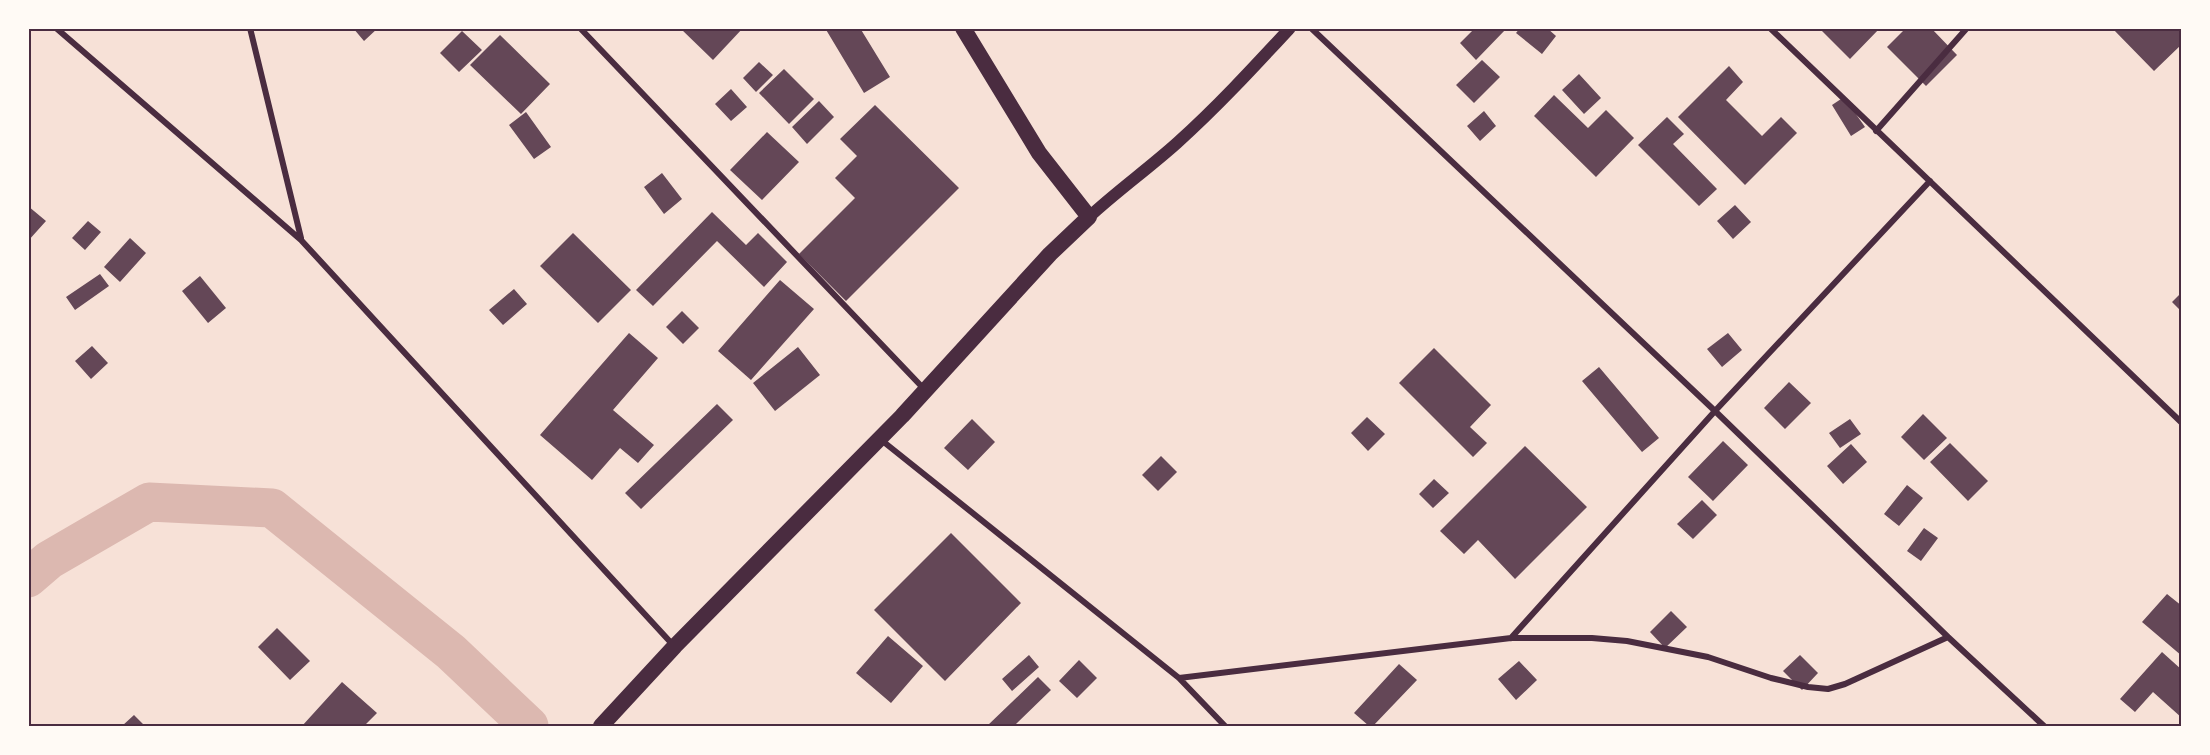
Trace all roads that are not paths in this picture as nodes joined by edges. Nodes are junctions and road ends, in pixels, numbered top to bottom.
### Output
1 (56, 28) edge
2 (250, 28) edge
3 (580, 28) edge
4 (963, 28) edge
5 (1290, 28) edge
6 (1311, 28) edge
7 (1770, 28) edge
8 (1966, 28) edge
9 (1876, 131) junction
10 (1930, 181) junction
11 (1089, 217) junction
12 (301, 240) junction
13 (925, 390) junction
14 (1715, 411) junction
15 (2181, 423) edge
16 (880, 439) junction
17 (1948, 637) junction
18 (1511, 638) junction
19 (675, 646) junction
20 (1179, 678) junction
21 (601, 726) edge
22 (1225, 726) edge
23 (2044, 726) edge

1 - 12 street
2 - 12 street
3 - 13 street
4 - 11 highway
5 - 11 main road
6 - 14 street
7 - 9 street
8 - 9 street
9 - 10 street
10 - 14 street
10 - 15 street
11 - 13 highway
12 - 19 street
13 - 16 highway
14 - 17 street
14 - 18 street
16 - 19 highway
16 - 20 street
17 - 18 street
17 - 23 street
18 - 20 street
19 - 21 highway
20 - 22 street

